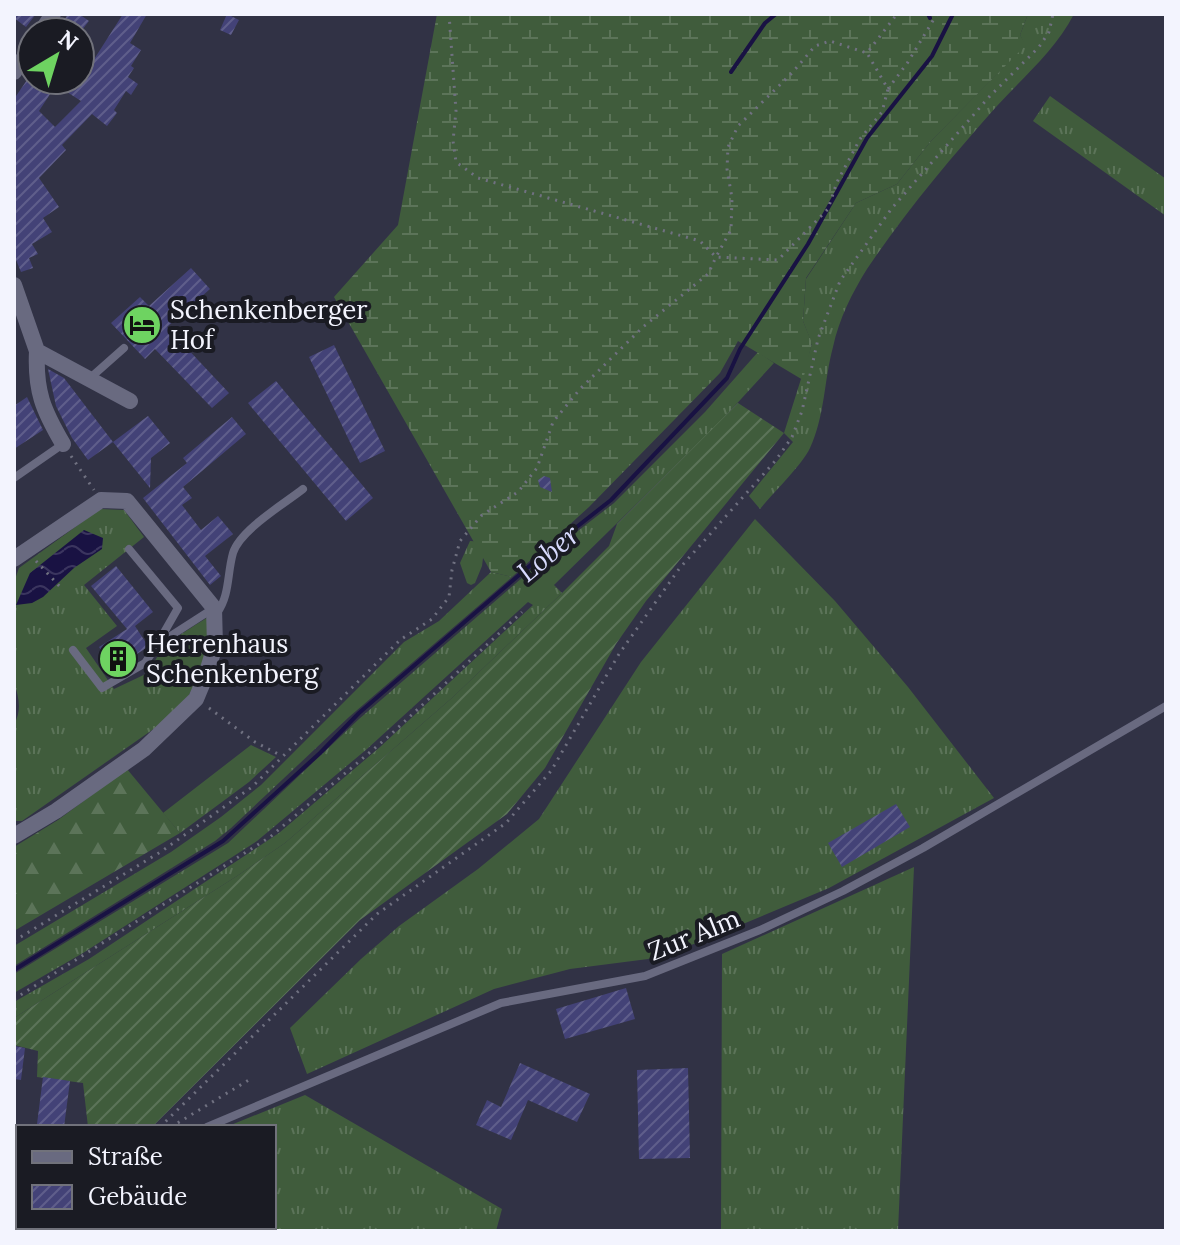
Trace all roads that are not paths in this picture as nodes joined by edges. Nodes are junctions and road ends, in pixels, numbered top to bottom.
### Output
1 (14, 285) edge
2 (124, 348) dead end
3 (37, 351) junction
4 (89, 379) junction
5 (130, 401) dead end
6 (63, 444) joint
7 (14, 478) edge
8 (303, 489) dead end
9 (129, 549) dead end
10 (14, 559) edge
11 (214, 613) junction
12 (158, 644) junction
13 (73, 650) dead end
14 (1166, 706) edge
15 (14, 836) edge
16 (212, 1125) edge

1 - 3 street
2 - 4 lane
3 - 4 street
3 - 6 street
4 - 5 street
6 - 7 lane
8 - 11 lane
9 - 12 lane
10 - 11 street
11 - 12 lane
11 - 15 street
12 - 13 lane
14 - 16 lane, Zur Alm

